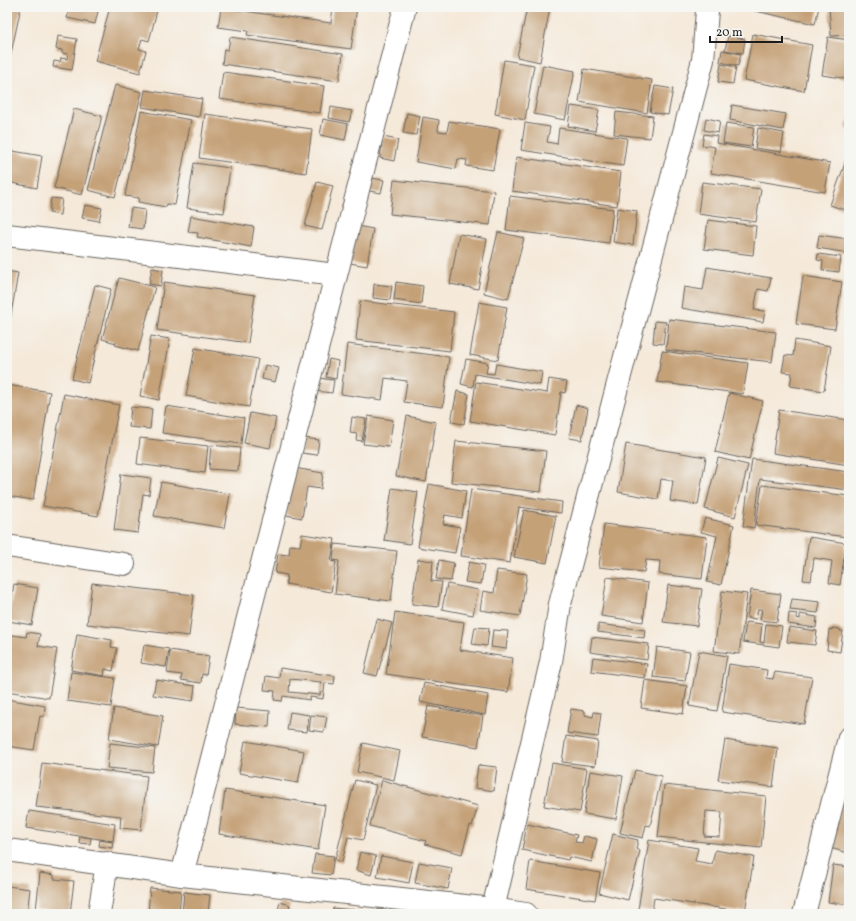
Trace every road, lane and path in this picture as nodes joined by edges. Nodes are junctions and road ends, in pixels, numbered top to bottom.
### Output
1 (405, 7) edge
2 (707, 7) edge
3 (7, 235) edge
4 (336, 275) junction
5 (7, 546) edge
6 (124, 564) dead end
7 (849, 738) edge
8 (7, 850) edge
9 (107, 863) junction
10 (182, 875) junction
11 (493, 909) junction
12 (99, 914) edge
13 (526, 914) edge
14 (804, 914) edge

1 - 4 street
2 - 11 street
3 - 4 street
4 - 10 street
5 - 6 street
7 - 14 street
8 - 9 street
9 - 10 street
9 - 12 street
10 - 11 street
11 - 13 street

